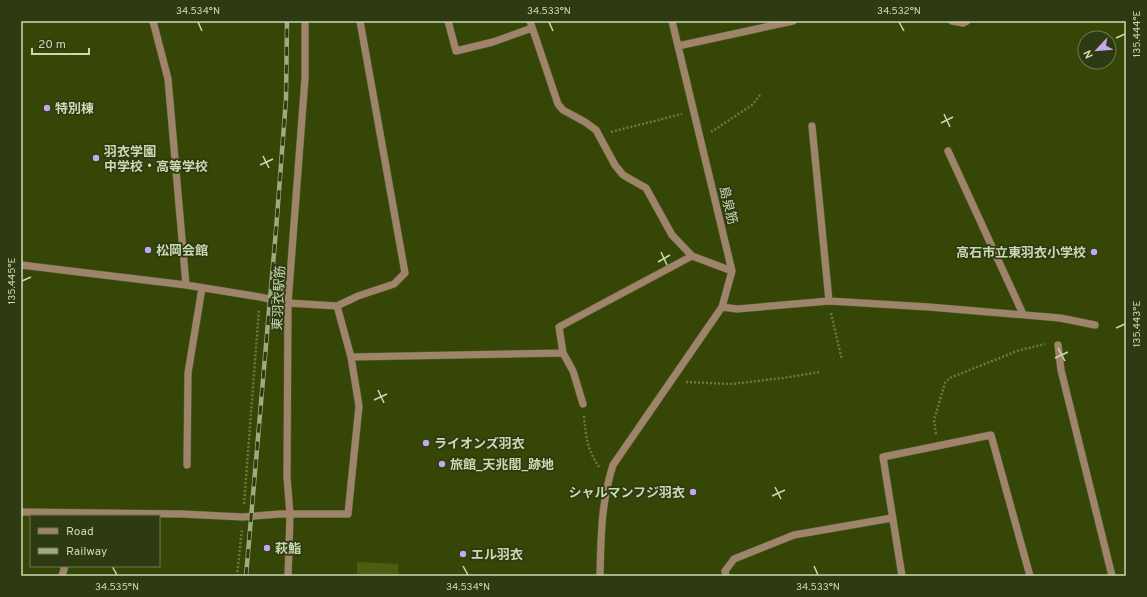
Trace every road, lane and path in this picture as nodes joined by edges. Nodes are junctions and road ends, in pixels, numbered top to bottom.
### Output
1 (153, 21) edge
2 (305, 21) edge
3 (360, 21) edge
4 (448, 21) edge
5 (672, 21) edge
6 (793, 21) edge
7 (952, 21) edge
8 (967, 21) edge
9 (531, 24) edge
10 (678, 46) junction
11 (761, 94) dead end
12 (694, 112) junction
13 (812, 126) dead end
14 (599, 135) junction
15 (700, 139) junction
16 (948, 151) dead end
17 (692, 256) junction
18 (21, 265) edge
19 (732, 271) junction
20 (186, 285) junction
21 (202, 288) junction
22 (260, 297) junction
23 (828, 301) junction
24 (288, 303) junction
25 (337, 306) junction
26 (722, 307) junction
27 (1023, 314) junction
28 (1094, 325) dead end
29 (1058, 345) joint
30 (563, 353) junction
31 (351, 357) junction
32 (842, 360) dead end
33 (820, 372) dead end
34 (671, 381) junction
35 (583, 404) joint
36 (938, 446) junction
37 (187, 465) dead end
38 (608, 481) junction
39 (21, 512) edge
40 (80, 515) edge
41 (290, 515) junction
42 (243, 517) junction
43 (892, 518) junction
44 (237, 576) edge
45 (288, 576) edge
46 (600, 576) edge
47 (726, 576) edge
48 (902, 576) edge
49 (1030, 576) edge
50 (1112, 576) edge

1 - 20 street
2 - 24 street, 東羽衣駅筋
3 - 25 street
4 - 9 street
5 - 10 street, 島泉筋
6 - 10 street
7 - 8 street
9 - 14 street
10 - 12 street, 島泉筋
11 - 15 path
12 - 14 path
12 - 15 street, 島泉筋
13 - 23 street
14 - 17 street
15 - 19 street, 島泉筋
16 - 27 street
17 - 19 street
17 - 30 street
18 - 20 street
19 - 26 street, 島泉筋
20 - 21 street
21 - 22 street
21 - 37 street
22 - 24 street
22 - 42 path
23 - 26 street
23 - 27 street
23 - 32 path
24 - 25 street
24 - 41 street, 東羽衣駅筋
25 - 31 street
26 - 34 street, 島泉筋
27 - 28 street
29 - 36 path
29 - 50 street
30 - 31 street
30 - 35 street
31 - 41 street
33 - 34 path
34 - 38 street, 島泉筋
35 - 38 path
36 - 43 street
36 - 49 street
38 - 46 street, 島泉筋
39 - 40 street
40 - 42 street
41 - 42 street
41 - 45 street, 東羽衣駅筋
42 - 44 path
43 - 47 street
43 - 48 street

